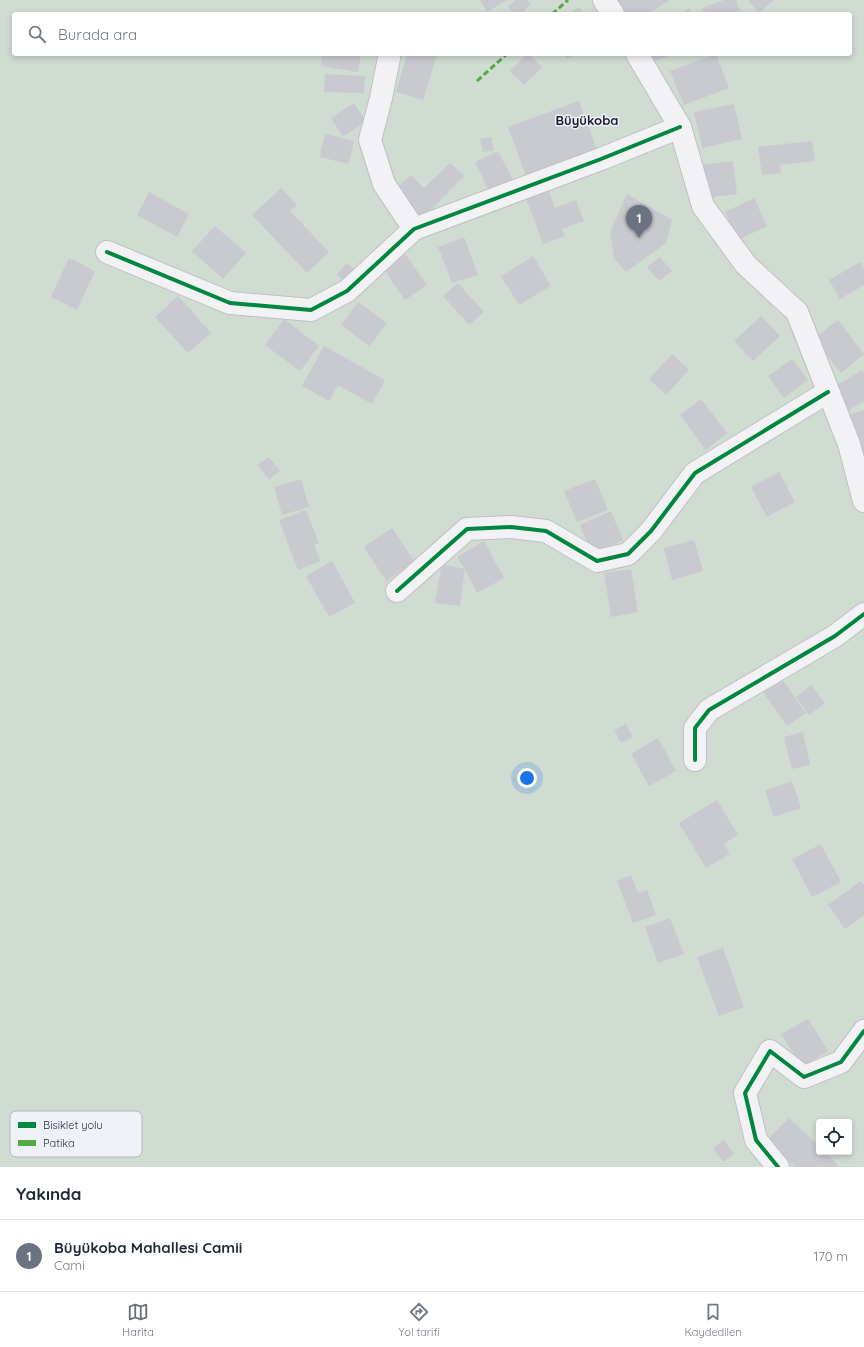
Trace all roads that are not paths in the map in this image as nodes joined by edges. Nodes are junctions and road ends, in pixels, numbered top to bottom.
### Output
1 (604, 0) edge
2 (612, 12) edge
3 (638, 56) edge
4 (389, 58) dead end
5 (680, 126) junction
6 (414, 229) junction
7 (107, 252) dead end
8 (828, 392) junction
9 (864, 501) edge
10 (398, 591) dead end
11 (864, 614) edge
12 (695, 760) dead end
13 (864, 1031) edge
14 (778, 1167) edge

1 - 2 street
3 - 5 street
4 - 6 street
5 - 6 street
5 - 8 street
6 - 7 street
8 - 9 street
8 - 10 street
11 - 12 street
13 - 14 street

